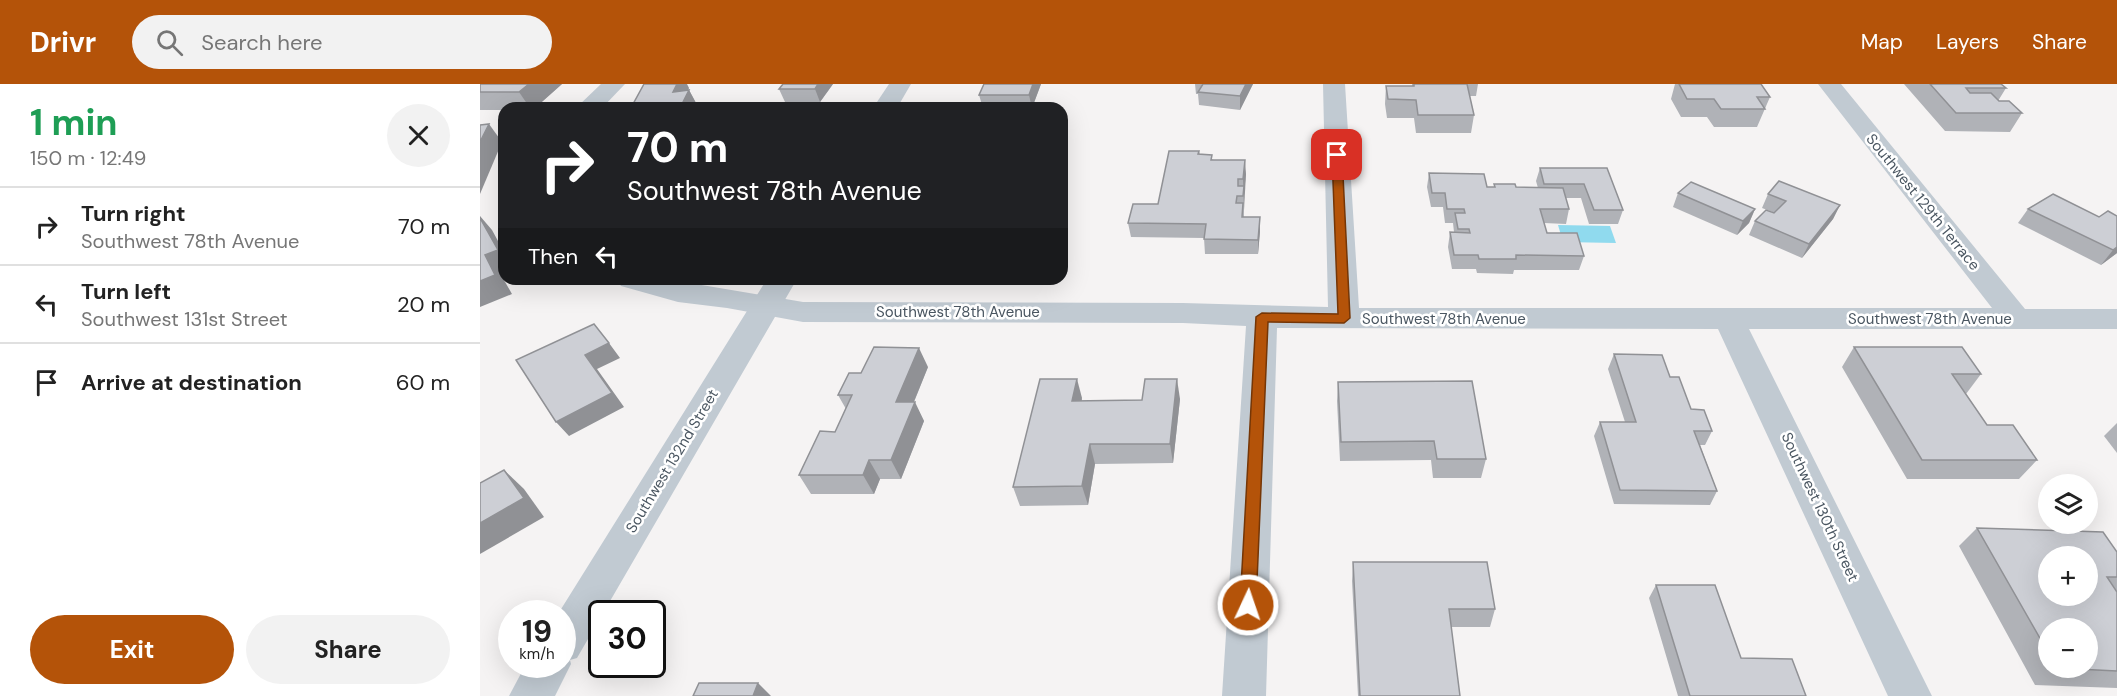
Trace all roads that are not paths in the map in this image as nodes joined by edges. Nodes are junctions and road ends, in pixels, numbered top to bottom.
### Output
1 (614, 84) edge
2 (900, 84) edge
3 (1334, 84) edge
4 (1829, 84) edge
5 (594, 102) edge
6 (889, 102) edge
7 (653, 285) edge
8 (774, 292) edge
9 (1262, 317) junction
10 (1344, 318) junction
11 (1729, 319) junction
12 (2017, 319) junction
13 (2117, 319) edge
14 (576, 621) edge
15 (542, 678) edge
16 (531, 696) edge
17 (1244, 696) edge
18 (1910, 696) edge

1 - 5 street
2 - 6 street
3 - 10 street
4 - 12 street, Southwest 129th Terrace
7 - 8 street, Southwest 78th Avenue
8 - 9 street, Southwest 78th Avenue
8 - 14 street, Southwest 132nd Street
9 - 10 street, Southwest 78th Avenue
9 - 17 street
10 - 11 street, Southwest 78th Avenue
11 - 12 street, Southwest 78th Avenue
11 - 18 street, Southwest 130th Street
12 - 13 street, Southwest 78th Avenue
15 - 16 street

